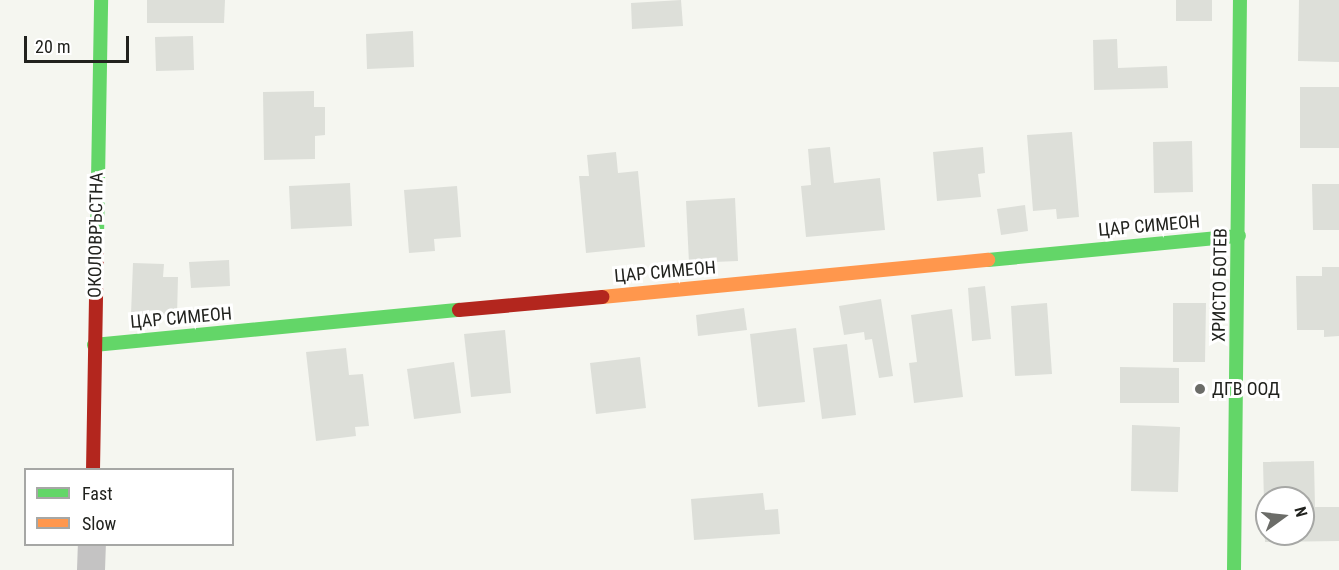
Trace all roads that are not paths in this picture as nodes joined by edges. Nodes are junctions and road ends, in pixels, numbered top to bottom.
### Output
1 (101, 0) edge
2 (1240, 0) edge
3 (1239, 236) junction
4 (94, 345) junction
5 (93, 468) edge
6 (92, 546) edge
7 (91, 570) edge
8 (1234, 570) edge

1 - 4 street, ОКОЛОВРЪСТНА
2 - 3 street, ХРИСТО БОТЕВ
3 - 4 street, ЦАР СИМЕОН
3 - 8 street, ХРИСТО БОТЕВ
4 - 5 street, ОКОЛОВРЪСТНА
6 - 7 street

